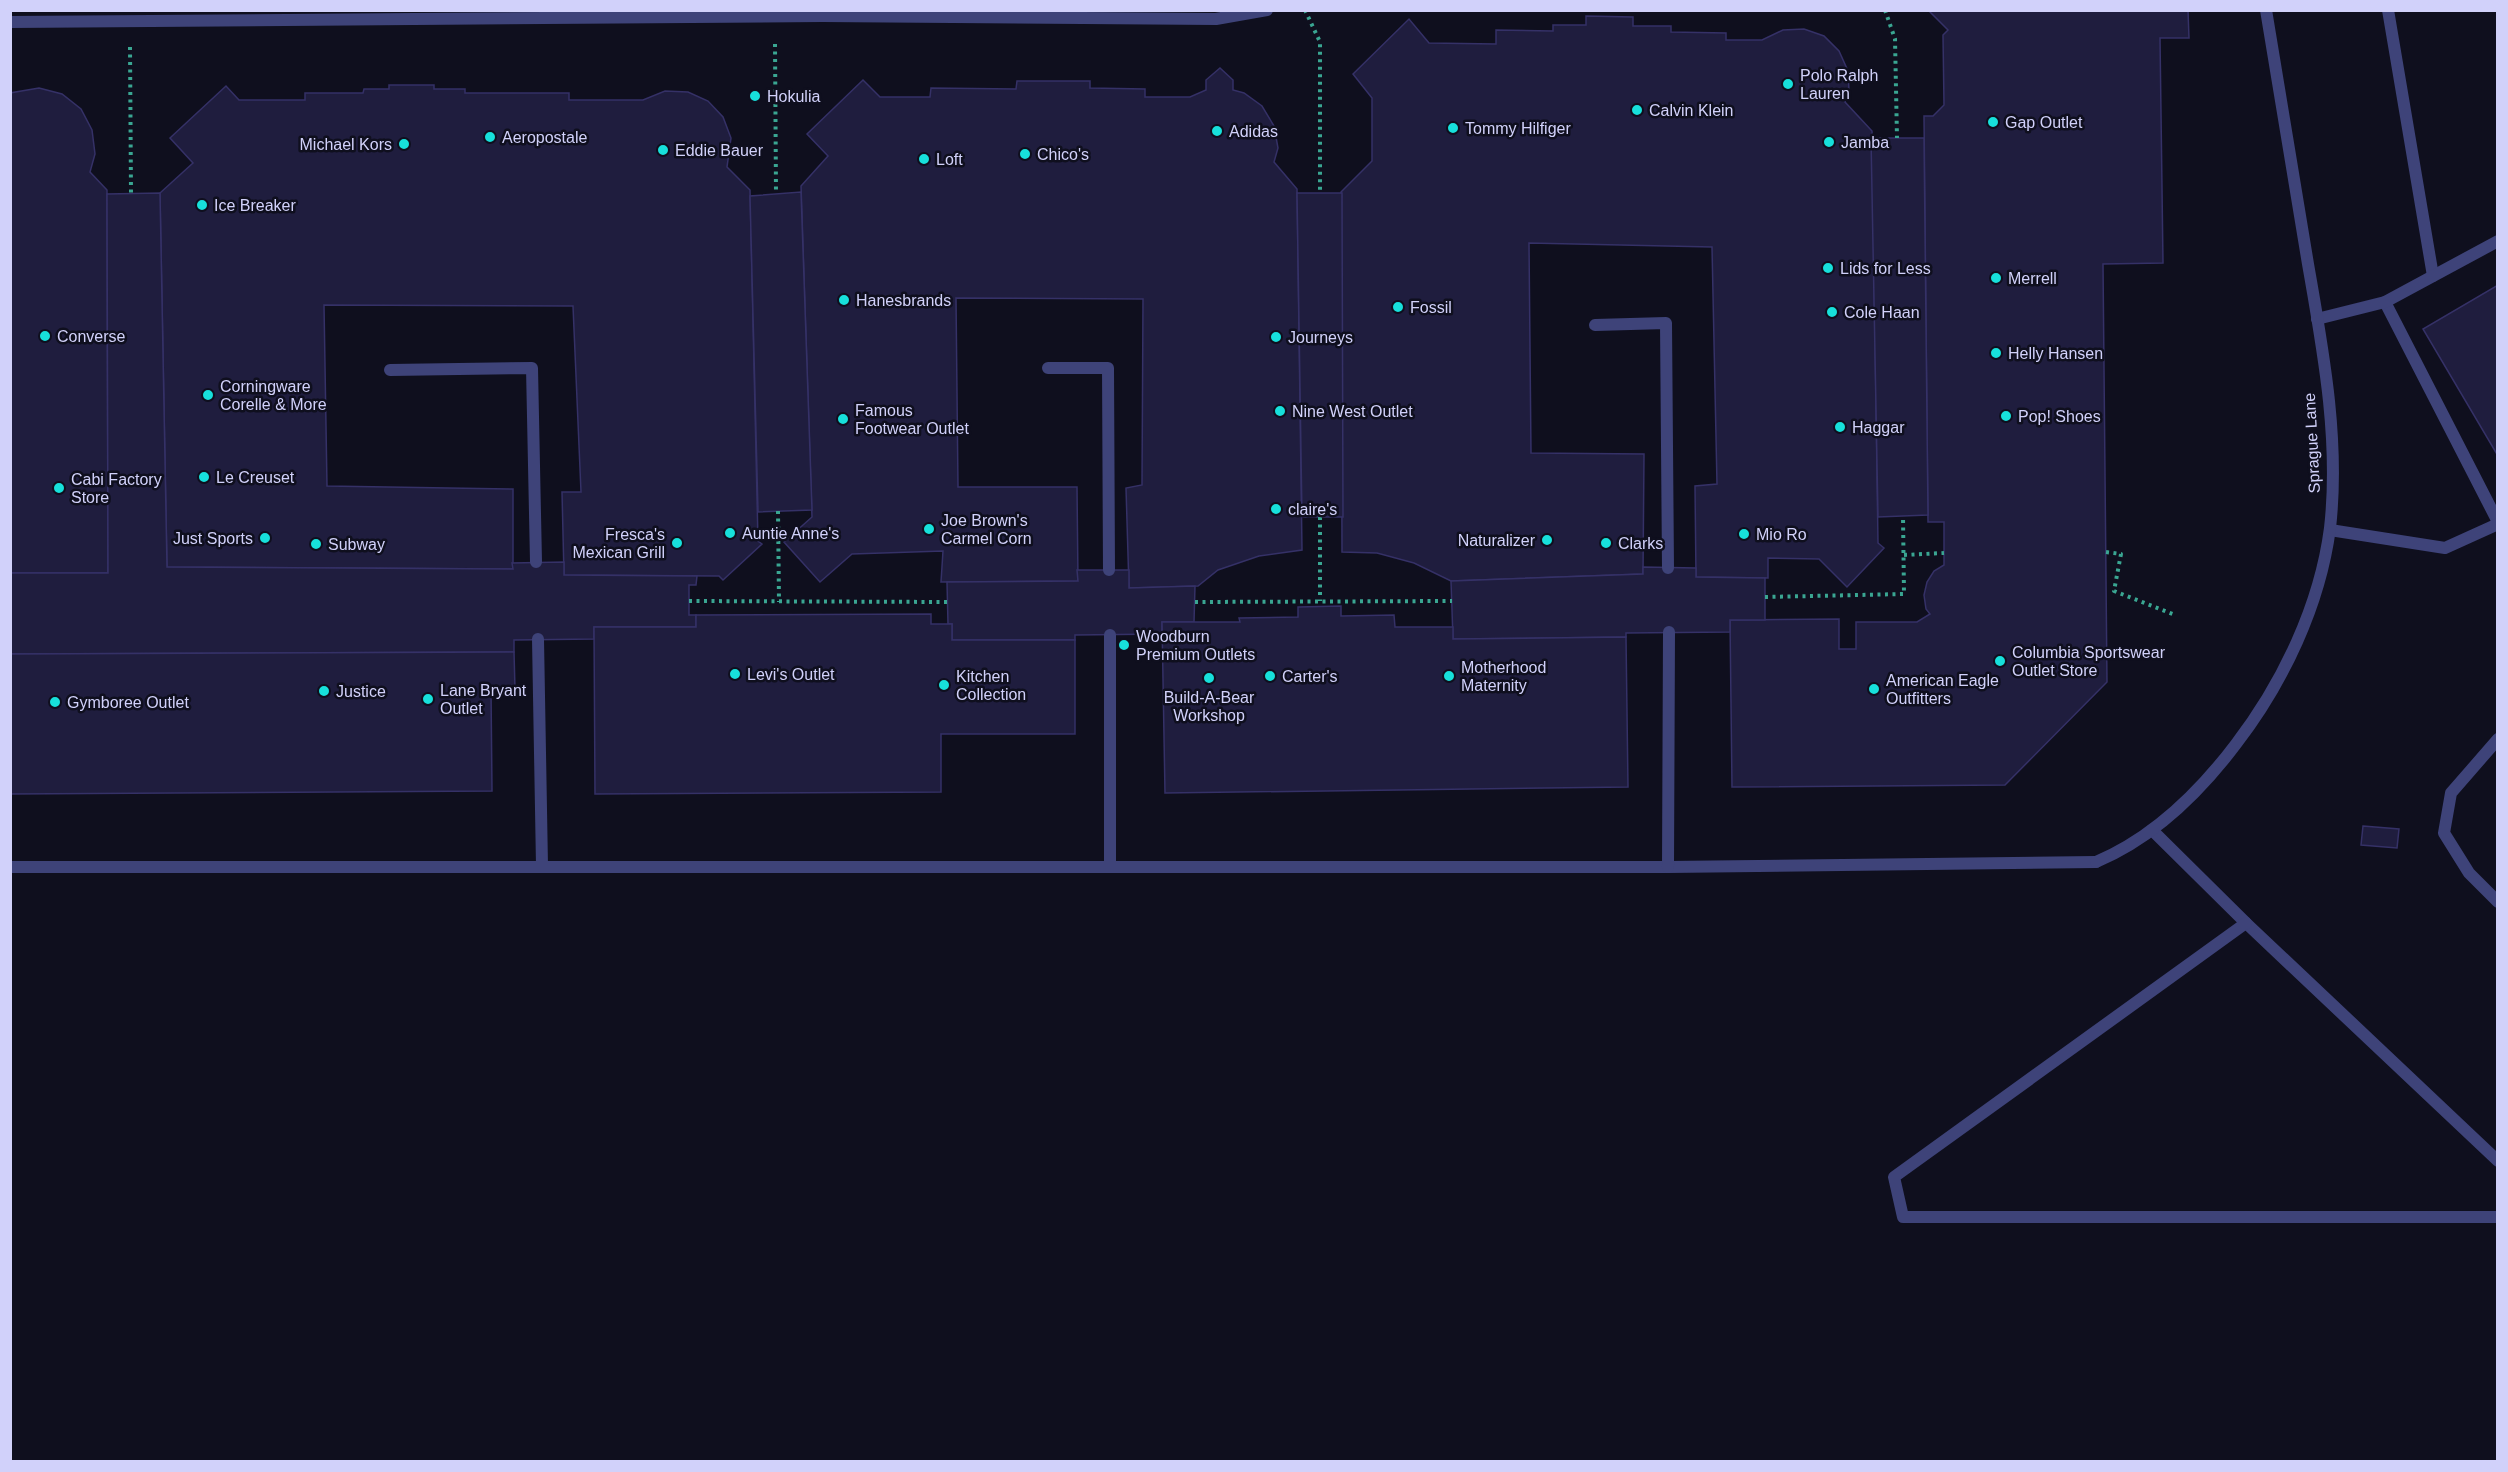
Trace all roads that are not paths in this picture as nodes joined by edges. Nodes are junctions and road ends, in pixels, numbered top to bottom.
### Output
1 (1267, 10) edge
2 (2266, 10) edge
3 (2388, 10) edge
4 (774, 14) edge
5 (10, 22) edge
6 (2498, 241) edge
7 (2433, 276) junction
8 (2385, 302) junction
9 (2318, 320) junction
10 (1595, 326) dead end
11 (1048, 368) dead end
12 (390, 370) dead end
13 (2498, 523) edge
14 (2330, 530) junction
15 (536, 562) dead end
16 (1668, 568) dead end
17 (1109, 570) dead end
18 (1669, 632) dead end
19 (1110, 635) dead end
20 (538, 639) dead end
21 (2498, 739) edge
22 (2152, 830) junction
23 (542, 866) junction
24 (10, 867) edge
25 (1110, 867) junction
26 (1668, 867) junction
27 (2498, 902) edge
28 (2246, 923) junction
29 (2498, 1161) edge
30 (2498, 1217) edge

1 - 4 street
2 - 9 street, Sprague Lane
3 - 7 street
4 - 5 street
6 - 7 street
7 - 8 street
8 - 9 street
8 - 13 street
9 - 14 street, Sprague Lane
10 - 16 street
11 - 17 street
12 - 15 street
13 - 14 street
14 - 22 street, Sprague Lane
18 - 26 street
19 - 25 street
20 - 23 street
21 - 27 street
22 - 26 street, Sprague Lane
22 - 28 street
23 - 24 street
23 - 25 street
25 - 26 street
28 - 29 street
28 - 30 street

